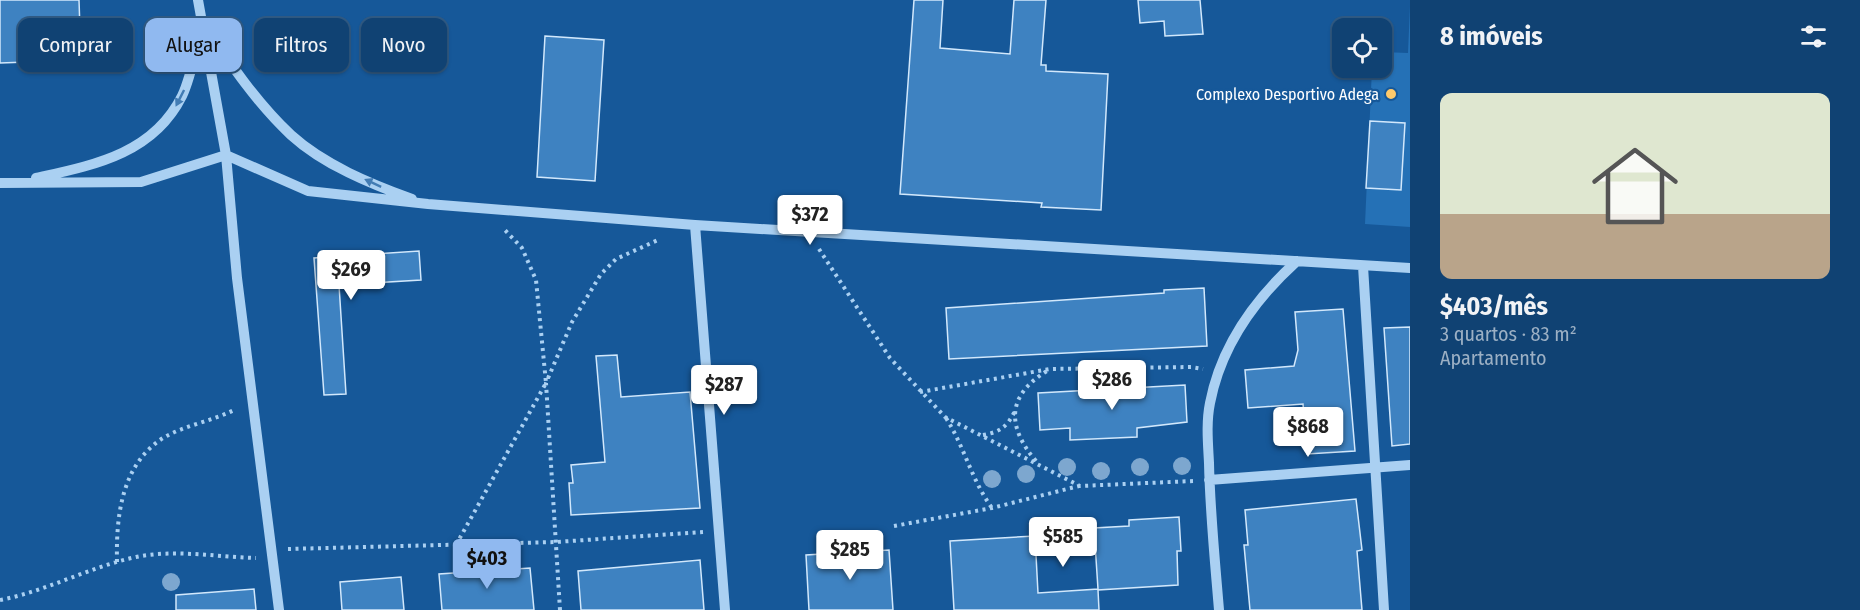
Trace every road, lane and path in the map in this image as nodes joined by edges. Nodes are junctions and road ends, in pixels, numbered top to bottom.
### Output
1 (198, 0) edge
2 (201, 18) edge
3 (189, 72) edge
4 (211, 72) edge
5 (236, 72) edge
6 (226, 155) junction
7 (0, 183) edge
8 (15, 183) junction
9 (428, 204) junction
10 (472, 207) junction
11 (694, 225) junction
12 (807, 231) junction
13 (664, 237) dead end
14 (1297, 261) junction
15 (1363, 266) junction
16 (1410, 268) edge
17 (1050, 369) junction
18 (1218, 374) junction
19 (546, 383) junction
20 (920, 392) junction
21 (253, 400) junction
22 (1015, 411) junction
23 (945, 417) junction
24 (983, 435) junction
25 (1038, 463) junction
26 (1410, 465) edge
27 (1374, 468) junction
28 (1209, 480) junction
29 (1080, 486) junction
30 (992, 508) junction
31 (894, 526) dead end
32 (719, 531) junction
33 (556, 542) junction
34 (456, 545) junction
35 (273, 554) junction
36 (117, 562) junction
37 (0, 600) edge
38 (279, 610) edge
39 (560, 610) edge
40 (725, 610) edge
41 (1219, 610) edge
42 (1384, 610) edge

1 - 2 street
3 -> 8 street
4 - 6 street
9 -> 5 street
6 - 8 street
6 - 9 street
6 - 21 street
7 - 8 street
9 - 10 street
10 - 11 street
10 - 19 path
11 - 12 street
11 - 32 street
12 - 14 street
12 - 20 path
13 - 19 path
14 - 15 street
14 - 18 street
15 - 16 street
15 - 27 street
17 - 18 path
17 - 20 path
17 - 22 path
18 - 28 street
19 - 33 path
19 - 34 path
20 - 23 path
21 - 35 street
21 - 36 path
22 - 24 path
22 - 25 path
23 - 24 path
23 - 30 path
24 - 25 path
25 - 29 path
26 - 27 street
27 - 28 street
27 - 42 street
28 - 29 path
28 - 41 street
29 - 30 path
30 - 31 path
32 - 33 path
32 - 40 street
33 - 34 path
33 - 39 path
34 - 35 path
35 - 36 path
35 - 38 street
36 - 37 path

